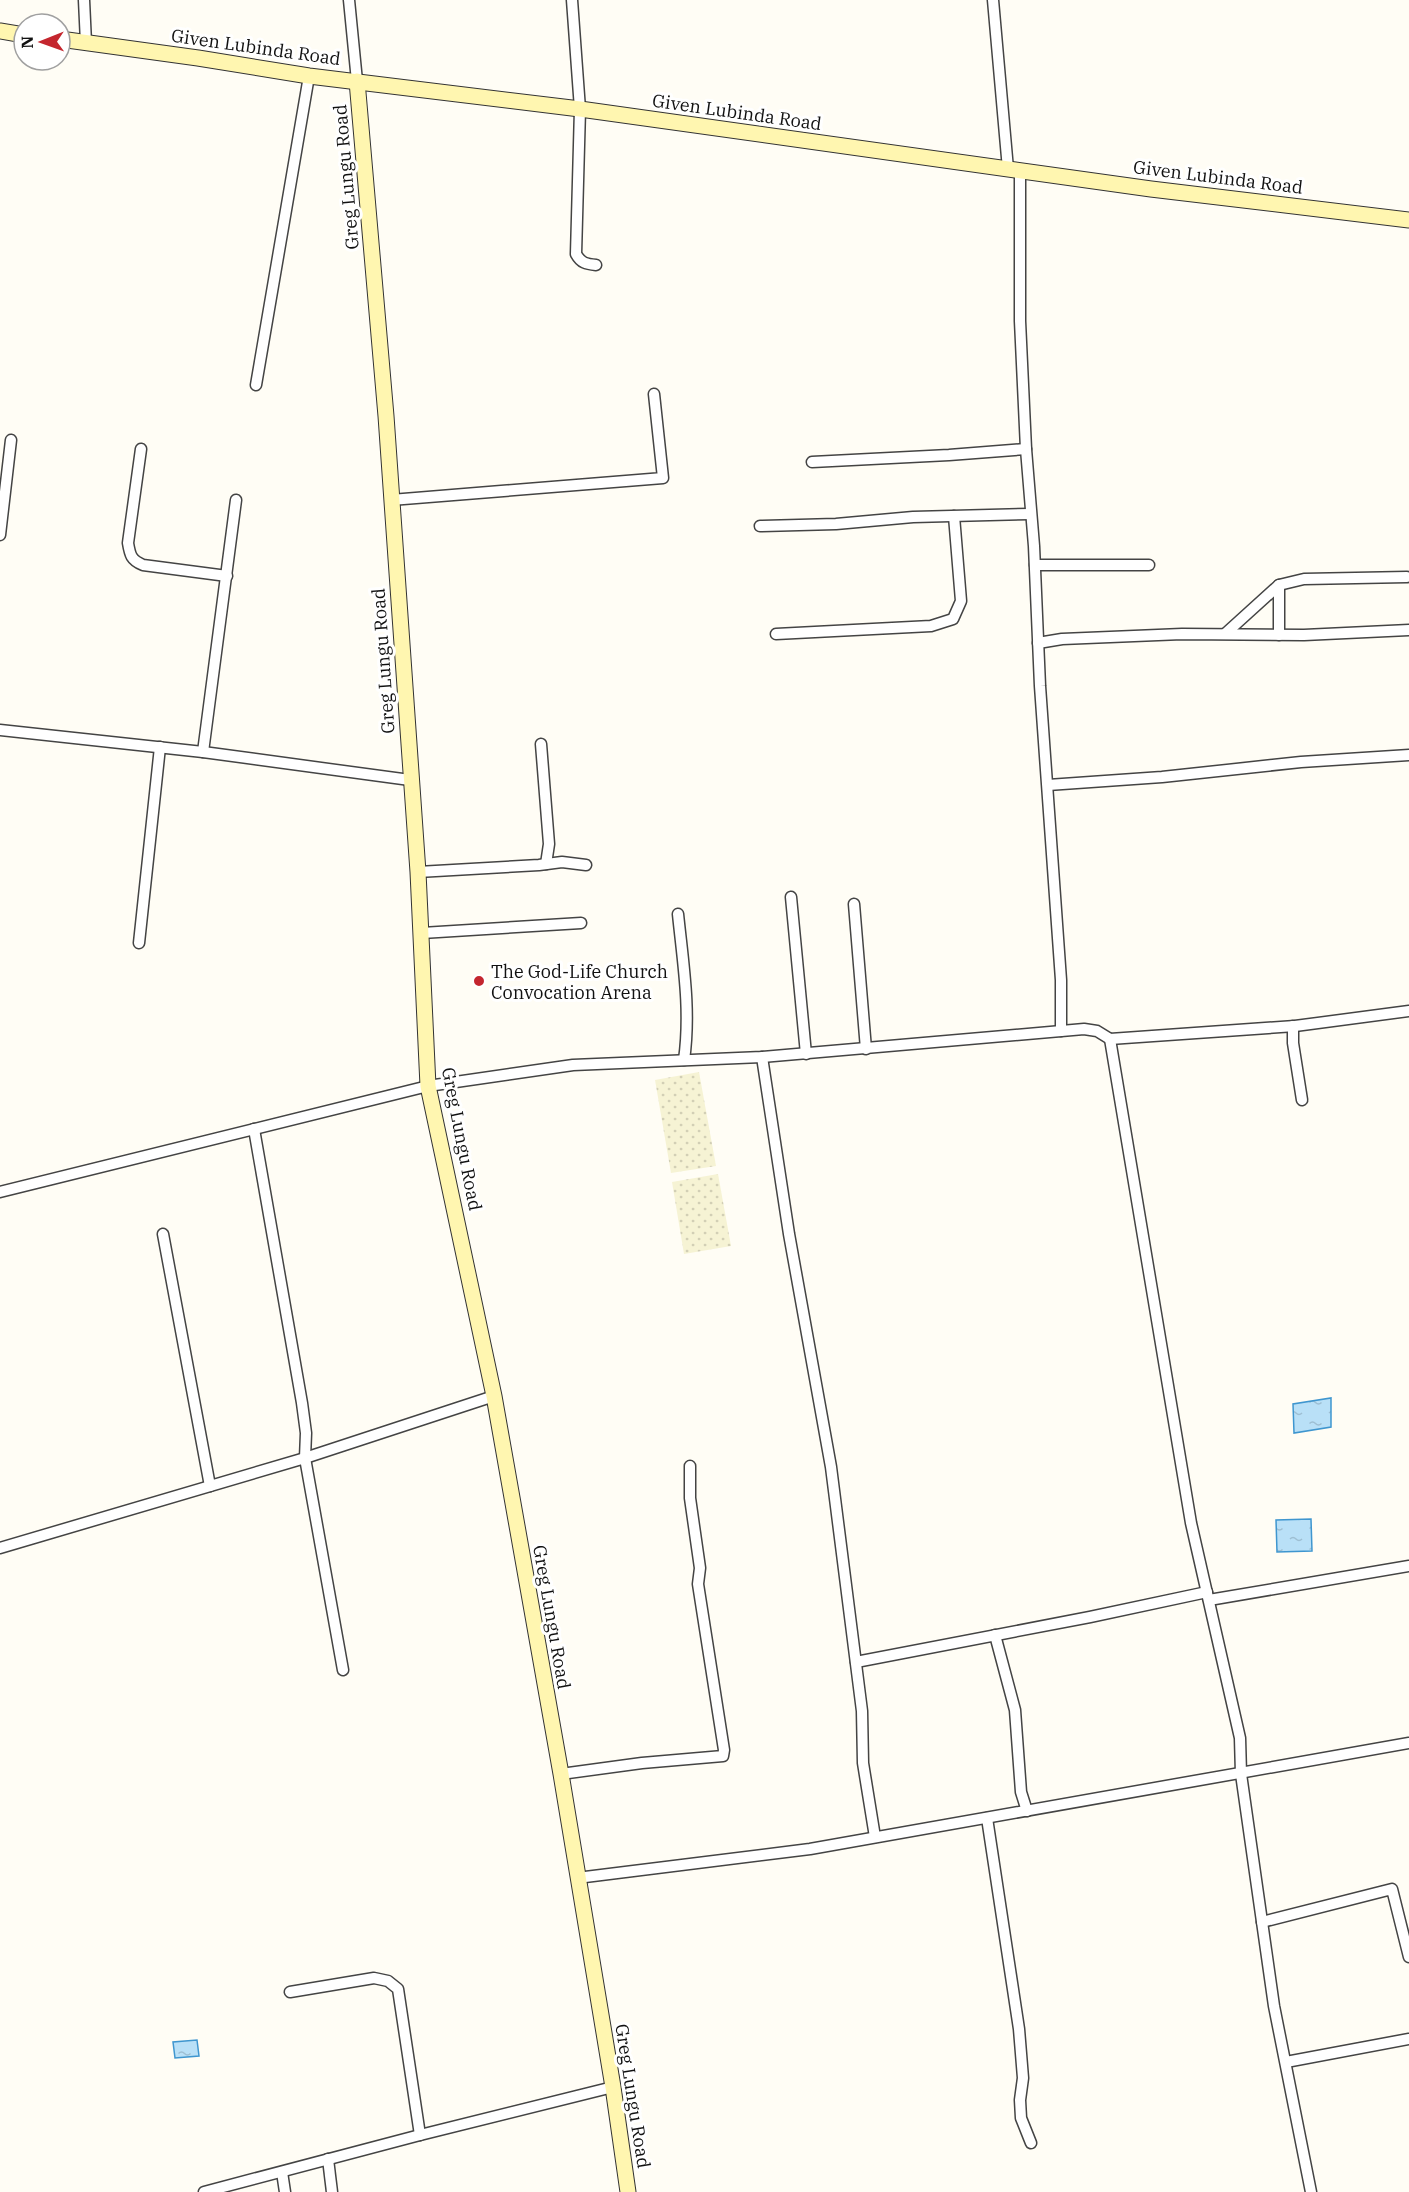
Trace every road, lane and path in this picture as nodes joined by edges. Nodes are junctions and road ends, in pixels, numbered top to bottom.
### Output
1 (84, 0) edge
2 (349, 0) edge
3 (572, 0) edge
4 (993, 0) edge
5 (72, 41) edge
6 (86, 43) junction
7 (309, 76) junction
8 (357, 81) junction
9 (580, 109) junction
10 (1014, 170) junction
11 (1409, 220) edge
12 (596, 265) dead end
13 (256, 385) dead end
14 (654, 394) dead end
15 (11, 440) dead end
16 (141, 449) dead end
17 (1026, 449) junction
18 (812, 462) dead end
19 (236, 500) dead end
20 (392, 500) junction
21 (1030, 514) junction
22 (954, 516) junction
23 (760, 526) dead end
24 (0, 535) edge
25 (1149, 565) dead end
26 (1035, 566) junction
27 (227, 576) junction
28 (1407, 577) dead end
29 (1278, 585) junction
30 (1409, 630) edge
31 (1226, 633) junction
32 (776, 634) dead end
33 (1279, 635) junction
34 (1038, 643) junction
35 (0, 730) edge
36 (541, 744) dead end
37 (160, 747) junction
38 (203, 752) junction
39 (1409, 754) edge
40 (411, 780) junction
41 (1048, 785) junction
42 (546, 864) junction
43 (586, 865) dead end
44 (418, 872) junction
45 (791, 897) dead end
46 (854, 904) dead end
47 (678, 914) dead end
48 (580, 923) dead end
49 (422, 933) junction
50 (138, 943) dead end
51 (1409, 1011) edge
52 (1293, 1026) junction
53 (1061, 1031) junction
54 (1110, 1039) junction
55 (866, 1049) junction
56 (806, 1054) junction
57 (762, 1057) junction
58 (684, 1060) junction
59 (428, 1086) junction
60 (1302, 1100) dead end
61 (254, 1129) junction
62 (0, 1192) edge
63 (163, 1234) dead end
64 (494, 1396) junction
65 (305, 1458) junction
66 (690, 1466) dead end
67 (210, 1486) junction
68 (0, 1548) edge
69 (1409, 1566) edge
70 (1208, 1596) junction
71 (995, 1635) junction
72 (856, 1662) junction
73 (343, 1670) dead end
74 (1409, 1743) edge
75 (561, 1774) junction
76 (1241, 1774) junction
77 (1027, 1810) junction
78 (987, 1818) junction
79 (875, 1837) junction
80 (577, 1878) junction
81 (1262, 1922) junction
82 (1409, 1957) edge
83 (290, 1992) dead end
84 (1409, 2039) edge
85 (1286, 2062) junction
86 (613, 2087) junction
87 (420, 2135) junction
88 (1031, 2143) dead end
89 (328, 2159) junction
90 (282, 2172) junction
91 (204, 2192) edge
92 (285, 2192) edge
93 (332, 2192) edge
94 (628, 2192) edge
95 (1311, 2192) edge

1 - 6 street
2 - 8 street
3 - 9 street
4 - 10 street
5 - 6 street, Given Lubinda Road
6 - 7 street, Given Lubinda Road
7 - 8 street, Given Lubinda Road
7 - 13 street
8 - 9 street, Given Lubinda Road
8 - 20 street, Greg Lungu Road
9 - 10 street, Given Lubinda Road
9 - 12 street
10 - 11 street, Given Lubinda Road
10 - 17 street
14 - 20 street
15 - 24 street
16 - 27 street
17 - 18 street
17 - 21 street
19 - 27 street
20 - 40 street, Greg Lungu Road
21 - 22 street
21 - 26 street
22 - 23 street
22 - 32 street
25 - 26 street
26 - 34 street
27 - 38 street
28 - 29 street
29 - 31 street
29 - 33 street
30 - 33 street
31 - 33 street
31 - 34 street
34 - 41 street
35 - 37 street
36 - 42 street
37 - 38 street
37 - 50 street
38 - 40 street
39 - 41 street
40 - 44 street, Greg Lungu Road
41 - 53 street
42 - 43 street
42 - 44 street
44 - 49 street, Greg Lungu Road
45 - 56 street
46 - 55 street
47 - 58 street
48 - 49 street
49 - 59 street, Greg Lungu Road
51 - 52 street
52 - 54 street
52 - 60 street
53 - 54 street
53 - 55 street
54 - 70 street
55 - 56 street
56 - 57 street
57 - 58 street
57 - 72 street
58 - 59 street
59 - 61 street
59 - 64 street, Greg Lungu Road
61 - 62 street
61 - 65 street
63 - 67 street
64 - 65 street
64 - 75 street, Greg Lungu Road
65 - 67 street
65 - 73 street
66 - 75 street
67 - 68 street
69 - 70 street
70 - 71 street
70 - 76 street
71 - 72 street
71 - 77 street
72 - 79 street
74 - 76 street
75 - 80 street, Greg Lungu Road
76 - 77 street
76 - 81 street
77 - 78 street
78 - 79 street
78 - 88 street
79 - 80 street
80 - 86 street, Greg Lungu Road
81 - 82 street
81 - 85 street
83 - 87 street
84 - 85 street
85 - 95 street
86 - 87 street
86 - 94 street, Greg Lungu Road
87 - 89 street
89 - 90 street
89 - 93 street
90 - 91 street
90 - 92 street

